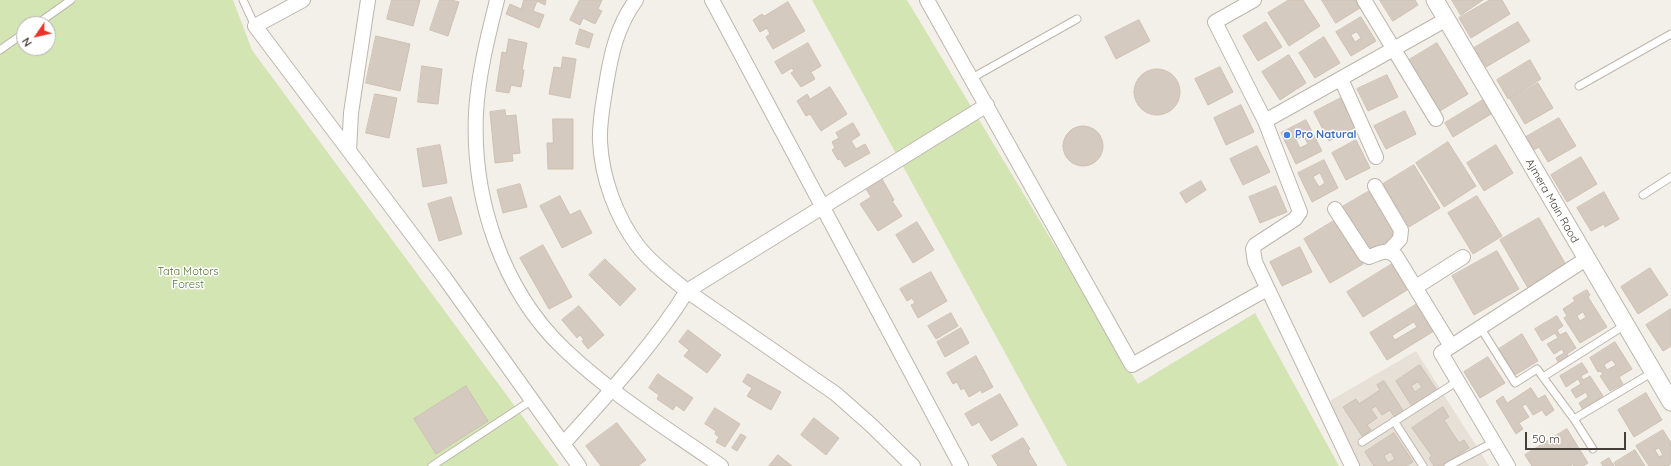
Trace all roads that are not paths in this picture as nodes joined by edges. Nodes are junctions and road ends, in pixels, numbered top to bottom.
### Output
1 (71, 0) edge
2 (243, 0) edge
3 (304, 0) edge
4 (368, 0) edge
5 (497, 0) edge
6 (636, 0) edge
7 (712, 0) edge
8 (927, 0) edge
9 (1254, 0) edge
10 (1364, 0) edge
11 (1435, 0) edge
12 (48, 16) edge
13 (1077, 19) dead end
14 (1446, 19) junction
15 (255, 26) junction
16 (1671, 34) edge
17 (16, 39) edge
18 (1394, 49) junction
19 (0, 50) edge
20 (972, 78) junction
21 (1341, 79) junction
22 (1579, 86) dead end
23 (987, 105) junction
24 (1436, 118) dead end
25 (1264, 121) junction
26 (349, 151) junction
27 (1376, 158) dead end
28 (1671, 177) edge
29 (1375, 186) dead end
30 (1643, 195) dead end
31 (822, 206) junction
32 (1335, 208) dead end
33 (1389, 251) junction
34 (1463, 257) dead end
35 (1586, 259) junction
36 (1416, 287) junction
37 (1267, 289) junction
38 (687, 291) junction
39 (1625, 325) junction
40 (1480, 327) junction
41 (1452, 346) junction
42 (1653, 372) junction
43 (1544, 377) junction
44 (1458, 381) junction
45 (612, 390) junction
46 (532, 400) junction
47 (1671, 402) edge
48 (1574, 419) junction
49 (1394, 421) junction
50 (1362, 442) dead end
51 (1494, 442) junction
52 (563, 444) junction
53 (1593, 449) dead end
54 (432, 466) edge
55 (579, 466) edge
56 (721, 466) edge
57 (913, 466) edge
58 (961, 466) edge
59 (1352, 466) edge
60 (1424, 466) edge
61 (1448, 466) edge
62 (1508, 466) edge

1 - 12 lane
2 - 15 lane
3 - 15 street
4 - 26 street
5 - 45 street
6 - 38 street
7 - 31 street
8 - 20 street
9 - 25 street
10 - 18 street
11 - 14 street, Ajmera Main Raod
13 - 20 lane
14 - 18 street
14 - 35 street, Ajmera Main Raod
15 - 26 street
16 - 22 lane
17 - 19 lane
18 - 21 street
18 - 24 street
20 - 23 street
21 - 25 street
21 - 27 street
23 - 31 street
23 - 37 street
25 - 37 street
26 - 46 street
28 - 30 lane
29 - 33 street
31 - 38 street
31 - 58 street
32 - 33 street
33 - 36 street
34 - 36 street
35 - 39 street, Ajmera Main Raod
35 - 40 street
36 - 41 street
37 - 59 street
38 - 45 street
38 - 57 street
39 - 42 street, Ajmera Main Raod
39 - 43 lane
40 - 41 street
40 - 43 lane
41 - 44 street
42 - 47 street, Ajmera Main Raod
42 - 48 lane
43 - 48 lane
44 - 49 lane
44 - 51 street
45 - 52 street
45 - 56 street
46 - 52 street
46 - 54 lane
48 - 53 lane
49 - 50 lane
49 - 60 lane
51 - 61 lane
51 - 62 street
52 - 55 street

